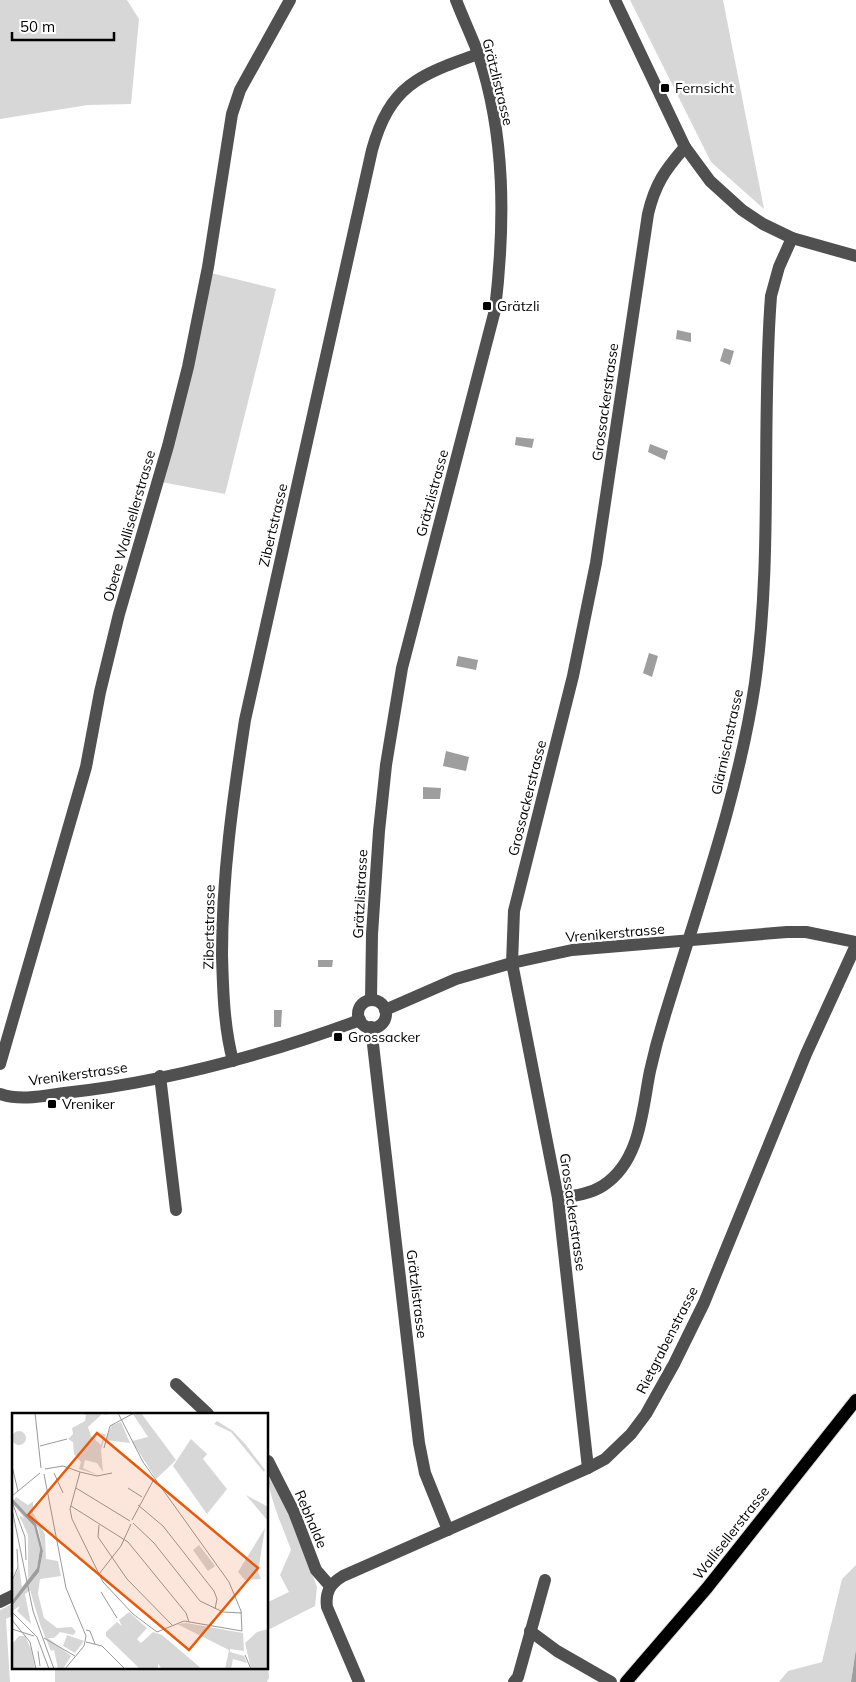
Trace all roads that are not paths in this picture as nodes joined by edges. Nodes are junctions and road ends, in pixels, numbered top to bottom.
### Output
1 (290, 0) edge
2 (456, 0) edge
3 (615, 0) edge
4 (478, 54) junction
5 (685, 146) junction
6 (792, 238) junction
7 (856, 256) edge
8 (687, 941) junction
9 (856, 943) edge
10 (512, 963) junction
11 (371, 1000) junction
12 (385, 1010) junction
13 (366, 1024) junction
14 (233, 1061) junction
15 (0, 1064) edge
16 (160, 1076) junction
17 (0, 1094) edge
18 (558, 1198) junction
19 (176, 1210) dead end
20 (176, 1384) dead end
21 (856, 1400) edge
22 (207, 1413) edge
23 (269, 1463) edge
24 (588, 1468) junction
25 (448, 1530) junction
26 (545, 1580) dead end
27 (330, 1586) junction
28 (12, 1596) edge
29 (0, 1602) edge
30 (530, 1631) junction
31 (352, 1663) junction
32 (359, 1682) edge
33 (366, 1682) edge
34 (514, 1682) edge
35 (611, 1682) edge
36 (626, 1682) edge

1 - 15 street, Obere Wallisellerstrasse
2 - 4 street, Grätzlistrasse
3 - 5 street
4 - 11 street, Grätzlistrasse
4 - 14 street, Zibertstrasse
5 - 6 street
5 - 10 street, Grossackerstrasse
6 - 7 street
6 - 8 street, Glärnischstrasse
8 - 9 street, Vrenikerstrasse
8 - 10 street, Vrenikerstrasse
8 - 18 street, Glärnischstrasse
9 - 24 street, Rietgrabenstrasse
10 - 12 street, Vrenikerstrasse
10 - 18 street, Grossackerstrasse
11 - 12 street
11 - 13 street
12 - 13 street
13 - 14 street, Vrenikerstrasse
13 - 25 street, Grätzlistrasse
14 - 16 street, Vrenikerstrasse
16 - 17 street, Vrenikerstrasse
16 - 19 street
18 - 24 street, Grossackerstrasse
20 - 22 street
21 - 36 main road, Wallisellerstrasse
23 - 27 street, Rebhalde
24 - 25 street, Rietgrabenstrasse
25 - 27 street, Rietgrabenstrasse
26 - 30 street
27 - 31 street
28 - 29 street
30 - 34 street
30 - 35 street
31 - 32 street
31 - 33 street

